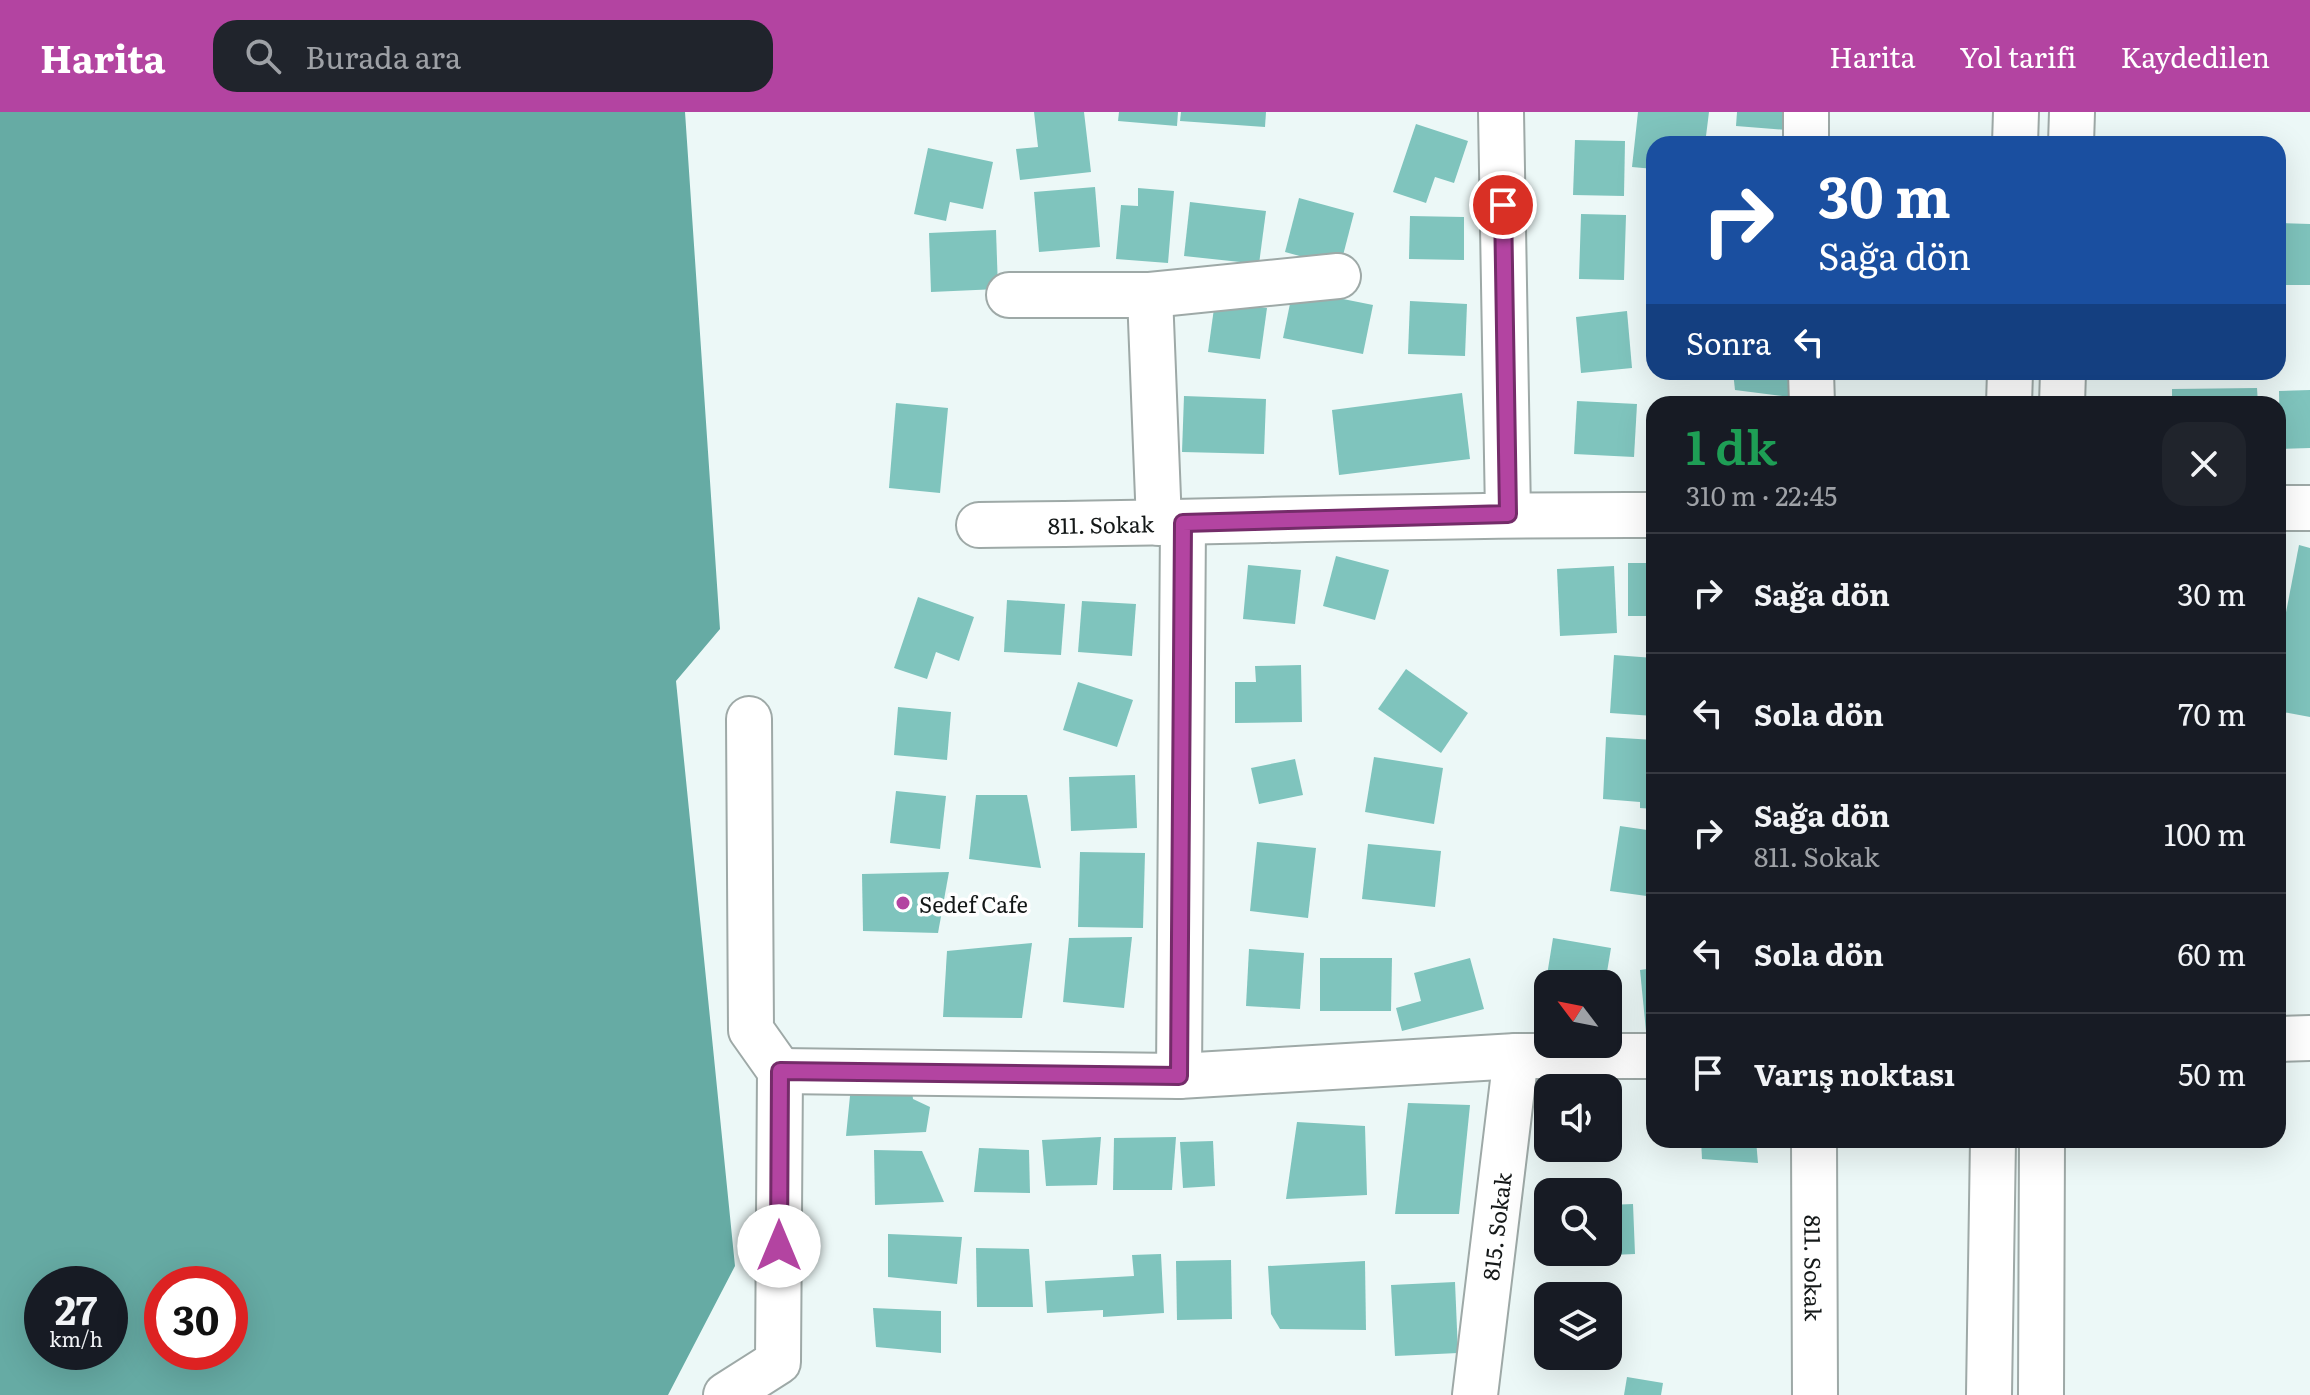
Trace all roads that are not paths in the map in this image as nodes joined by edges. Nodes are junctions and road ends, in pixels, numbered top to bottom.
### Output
1 (1501, 112) edge
2 (1806, 112) edge
3 (2016, 112) edge
4 (2072, 112) edge
5 (1806, 136) edge
6 (2015, 136) edge
7 (2071, 136) edge
8 (1338, 276) dead end
9 (1009, 295) dead end
10 (1150, 295) junction
11 (2286, 508) edge
12 (2310, 508) edge
13 (1508, 514) junction
14 (1646, 515) edge
15 (1171, 523) junction
16 (979, 525) dead end
17 (749, 719) dead end
18 (2310, 1038) edge
19 (2286, 1039) edge
20 (1516, 1056) junction
21 (1646, 1056) edge
22 (780, 1071) junction
23 (1179, 1076) junction
24 (1814, 1148) edge
25 (1993, 1148) edge
26 (2042, 1148) edge
27 (726, 1395) edge
28 (1474, 1395) edge
29 (1815, 1395) edge
30 (1989, 1395) edge
31 (2041, 1395) edge

1 - 13 street
2 - 5 street
3 - 6 street
4 - 7 street
8 - 10 street
9 - 10 street
10 - 15 street
11 - 12 street
13 - 14 street, 811. Sokak
13 - 15 street, 811. Sokak
15 - 16 street, 811. Sokak
15 - 23 street
17 - 22 street
18 - 19 street
20 - 21 street
20 - 23 street
20 - 28 street, 815. Sokak
22 - 23 street
22 - 27 street
24 - 29 street, 811. Sokak
25 - 30 street
26 - 31 street

